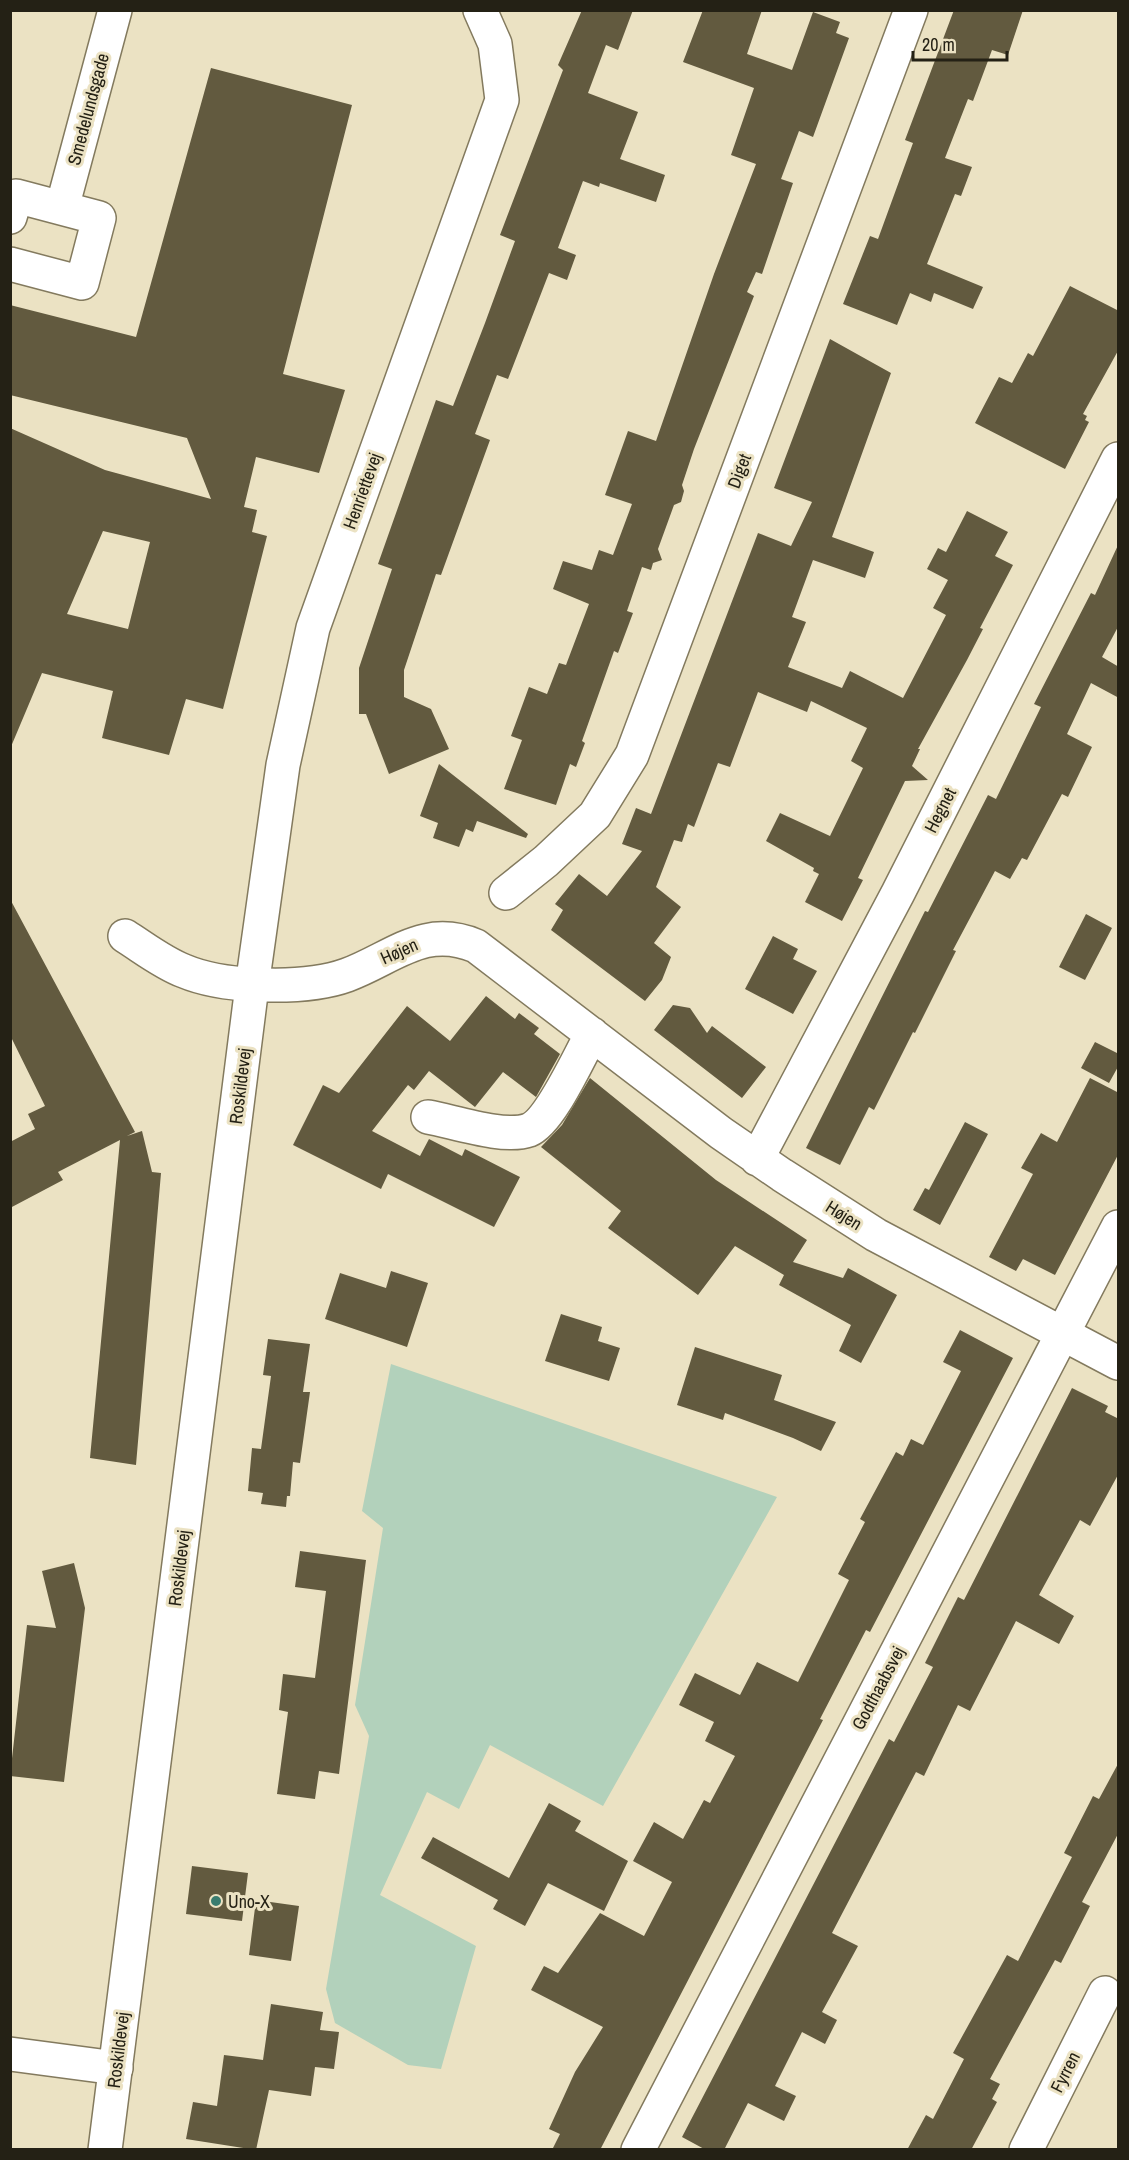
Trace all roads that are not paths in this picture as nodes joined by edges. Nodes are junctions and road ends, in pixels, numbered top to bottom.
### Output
1 (115, 10) edge
2 (480, 10) edge
3 (911, 10) edge
4 (62, 208) junction
5 (10, 218) edge
6 (10, 264) edge
7 (1119, 459) edge
8 (506, 893) dead end
9 (125, 936) dead end
10 (252, 986) junction
11 (592, 1034) junction
12 (428, 1117) dead end
13 (757, 1159) junction
14 (1119, 1227) edge
15 (1063, 1334) junction
16 (1119, 1363) edge
17 (1105, 1994) dead end
18 (10, 2054) edge
19 (116, 2068) junction
20 (105, 2150) edge
21 (638, 2150) edge
22 (1026, 2150) edge

1 - 4 street, Smedelundsgade
2 - 10 street, Henriettevej
3 - 8 street, Diget
4 - 5 street
4 - 6 street
7 - 13 street, Hegnet
9 - 10 street, Højen
10 - 11 street, Højen
10 - 19 street, Roskildevej
11 - 12 street
11 - 13 street, Højen
13 - 15 street, Højen
14 - 15 street, Godthaabsvej
15 - 16 street, Højen
15 - 21 street, Godthaabsvej
17 - 22 street, Fyrren
18 - 19 street
19 - 20 street, Roskildevej

